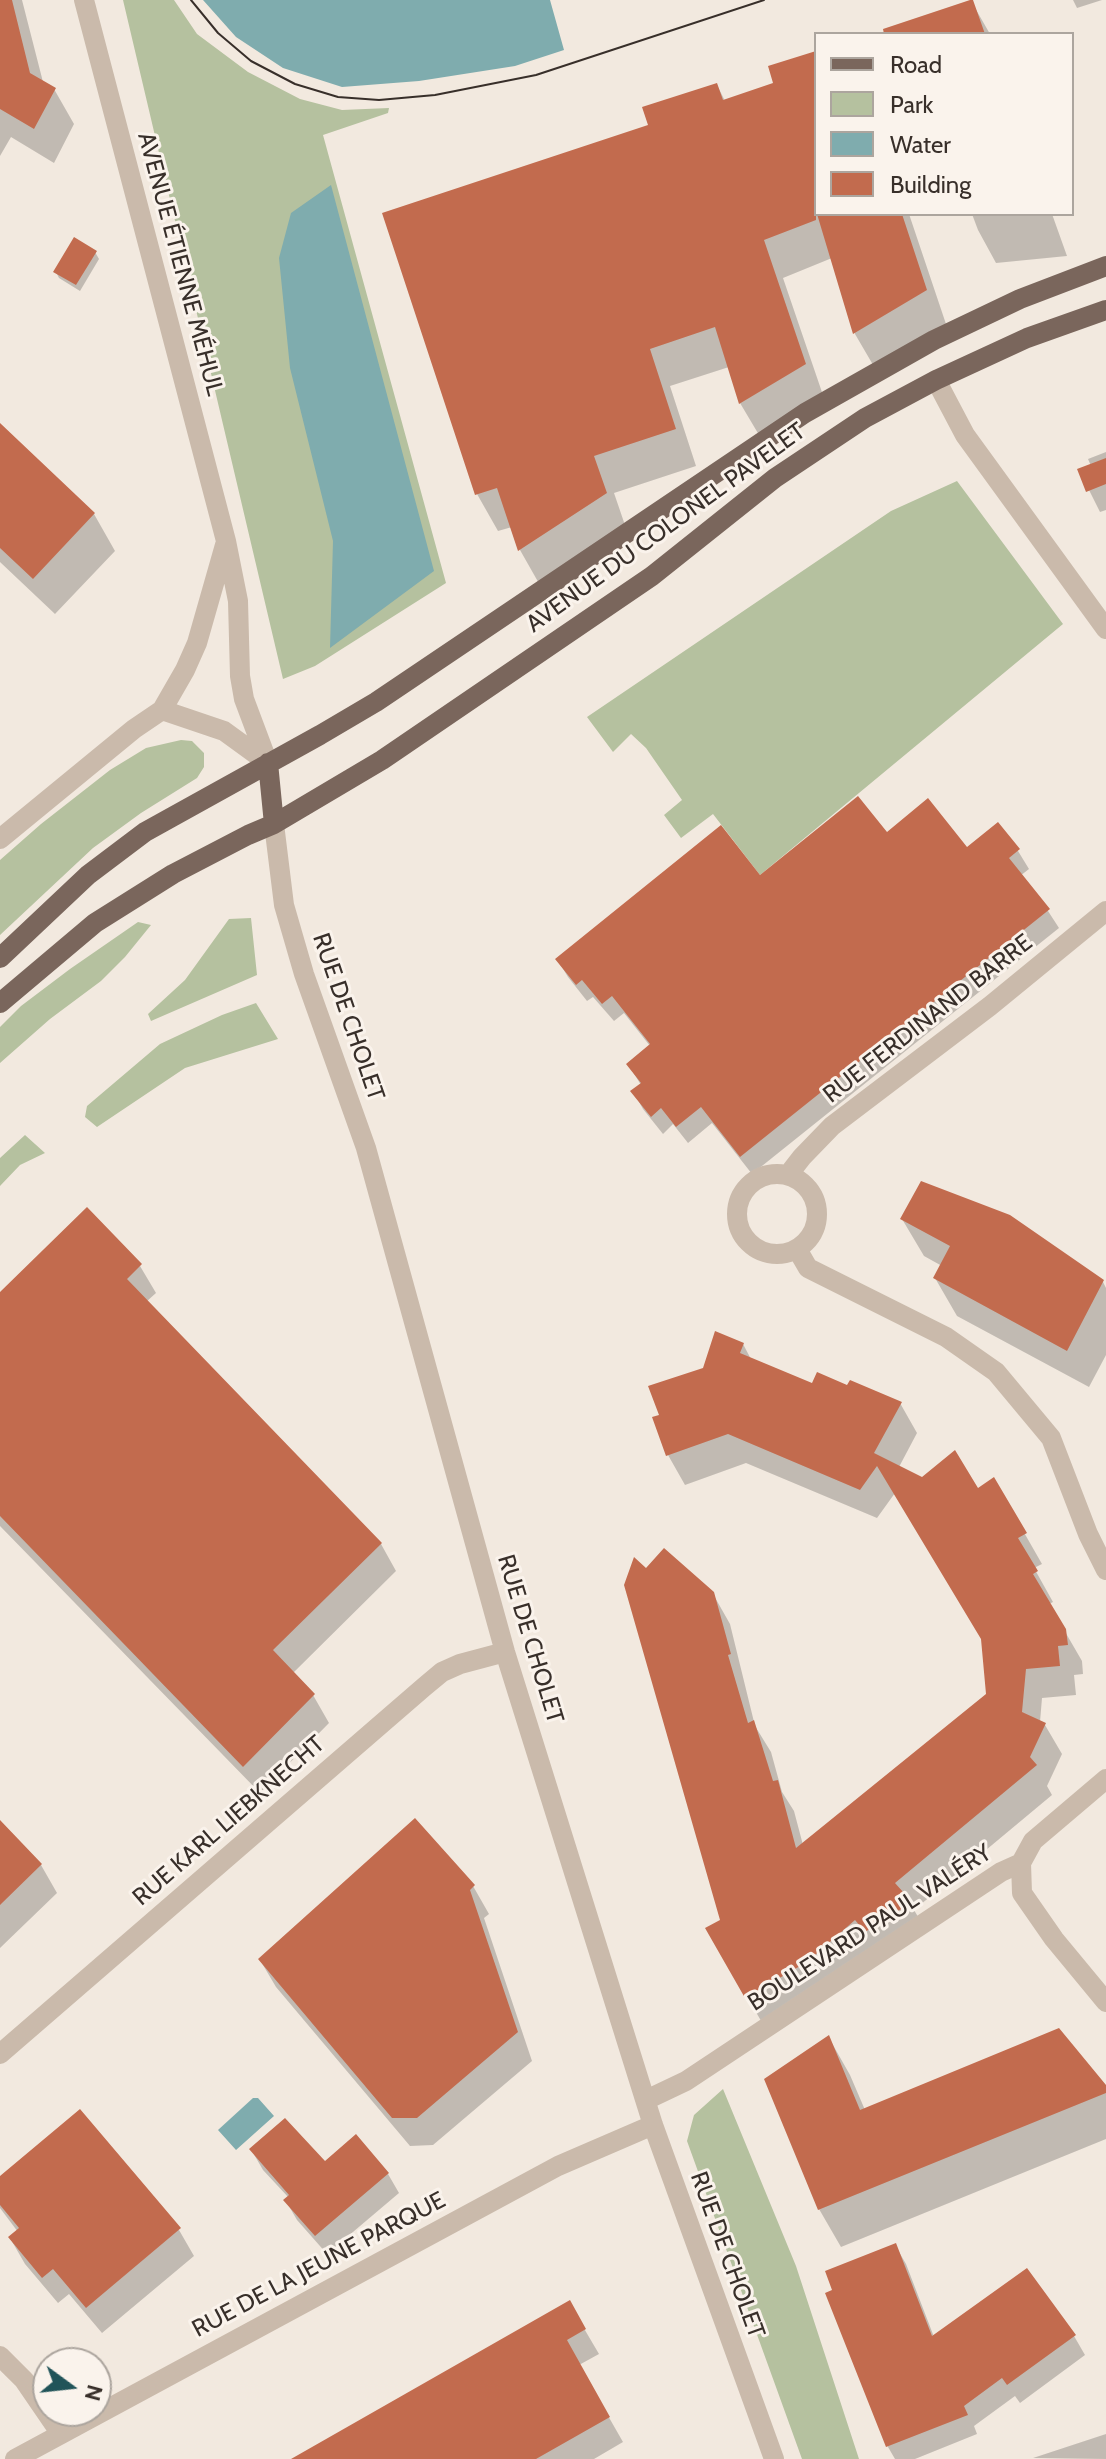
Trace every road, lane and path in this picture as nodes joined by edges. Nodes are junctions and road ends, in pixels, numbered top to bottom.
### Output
1 (84, 0) edge
2 (1106, 266) edge
3 (1106, 310) edge
4 (936, 380) junction
5 (226, 541) junction
6 (1106, 629) edge
7 (162, 710) junction
8 (268, 763) junction
9 (274, 824) junction
10 (0, 839) edge
11 (1106, 911) edge
12 (0, 958) edge
13 (0, 1003) edge
14 (788, 1175) junction
15 (797, 1249) junction
16 (1106, 1570) edge
17 (505, 1652) junction
18 (1106, 1779) edge
19 (1021, 1863) junction
20 (1106, 2002) edge
21 (0, 2054) edge
22 (646, 2100) junction
23 (653, 2125) junction
24 (0, 2356) edge
25 (61, 2434) junction
26 (15, 2459) edge
27 (774, 2459) edge

1 - 5 street, AVENUE ÉTIENNE MÉHUL
2 - 8 main road, AVENUE DU COLONEL PAVELET
3 - 4 main road, AVENUE DU COLONEL PAVELET
4 - 6 street
4 - 9 main road, AVENUE DU COLONEL PAVELET
5 - 7 street
5 - 8 street, AVENUE ÉTIENNE MÉHUL
7 - 8 street
7 - 10 street
8 - 9 main road
8 - 12 main road, AVENUE DU COLONEL PAVELET
9 - 13 main road, AVENUE DU COLONEL PAVELET
9 - 17 street, RUE DE CHOLET
11 - 14 street, RUE FERDINAND BARRE
14 - 15 street
14 - 15 street
15 - 16 street
17 - 21 street, RUE KARL LIEBKNECHT
17 - 22 street, RUE DE CHOLET
18 - 19 street, BOULEVARD PAUL VALÉRY
19 - 20 street
19 - 22 street, BOULEVARD PAUL VALÉRY
22 - 23 street, RUE DE CHOLET
23 - 25 street, RUE DE LA JEUNE PARQUE
23 - 27 street, RUE DE CHOLET
24 - 25 street
25 - 26 street, RUE DE LA JEUNE PARQUE

